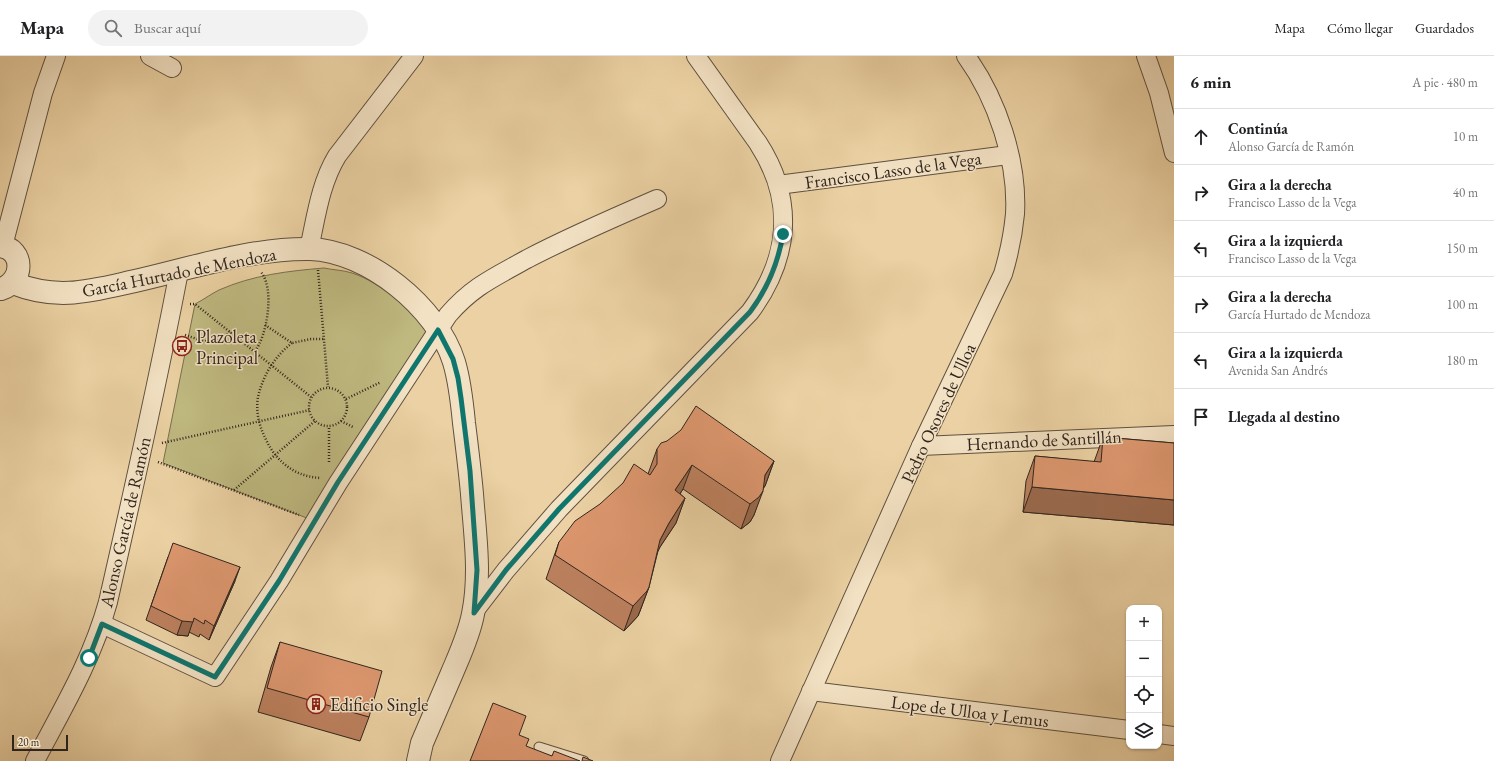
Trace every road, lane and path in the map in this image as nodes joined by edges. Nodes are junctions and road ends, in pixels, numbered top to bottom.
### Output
1 (56, 56) edge
2 (150, 56) edge
3 (414, 56) edge
4 (696, 56) edge
5 (966, 56) edge
6 (1146, 56) edge
7 (172, 68) dead end
8 (1174, 153) edge
9 (1008, 155) junction
10 (778, 186) junction
11 (657, 199) dead end
12 (2, 246) edge
13 (309, 249) junction
14 (318, 269) dead end
15 (179, 271) junction
16 (264, 275) dead end
17 (6, 286) edge
18 (195, 304) dead end
19 (266, 325) junction
20 (438, 330) junction
21 (230, 332) junction
22 (189, 336) dead end
23 (324, 339) junction
24 (292, 343) junction
25 (255, 352) junction
26 (271, 365) junction
27 (382, 382) dead end
28 (328, 387) junction
29 (311, 397) junction
30 (346, 399) junction
31 (310, 410) junction
32 (259, 421) junction
33 (315, 421) junction
34 (1172, 433) edge
35 (167, 442) dead end
36 (921, 446) junction
37 (275, 456) junction
38 (163, 463) dead end
39 (322, 478) dead end
40 (234, 490) junction
41 (305, 517) dead end
42 (474, 613) junction
43 (102, 624) junction
44 (811, 691) junction
45 (1126, 730) edge
46 (1162, 734) edge
47 (1174, 736) edge
48 (539, 747) dead end
49 (35, 761) edge
50 (418, 761) edge
51 (584, 761) edge
52 (780, 761) edge

1 - 12 street
2 - 7 street
3 - 13 street
4 - 10 street
5 - 9 street, Pedro Osores de Ulloa
6 - 8 street
9 - 10 street, Francisco Lasso de la Vega
9 - 36 street, Pedro Osores de Ulloa
10 - 42 street
11 - 20 street
12 - 17 street
13 - 15 street, García Hurtado de Mendoza
13 - 20 street, García Hurtado de Mendoza
14 - 23 path
15 - 17 street, García Hurtado de Mendoza
15 - 43 street, Alonso García de Ramón
16 - 19 path
18 - 21 path
19 - 24 path
19 - 25 path
20 - 42 street, García Hurtado de Mendoza
20 - 43 street
21 - 22 path
21 - 25 path
23 - 24 path
23 - 28 path
24 - 26 path
25 - 26 path
26 - 29 path
26 - 32 path
27 - 30 path
28 - 29 path
28 - 30 path
29 - 31 path
30 - 33 path
31 - 32 path
31 - 33 path
32 - 35 path
32 - 37 path
33 - 37 path
34 - 36 street, Hernando de Santillán
36 - 44 street, Pedro Osores de Ulloa
37 - 39 path
37 - 40 path
38 - 40 path
40 - 41 path
42 - 50 street, García Hurtado de Mendoza
43 - 49 street, Alonso García de Ramón
44 - 45 street, Lope de Ulloa y Lemus
44 - 52 street, Pedro Osores de Ulloa
46 - 47 street
48 - 51 lane

